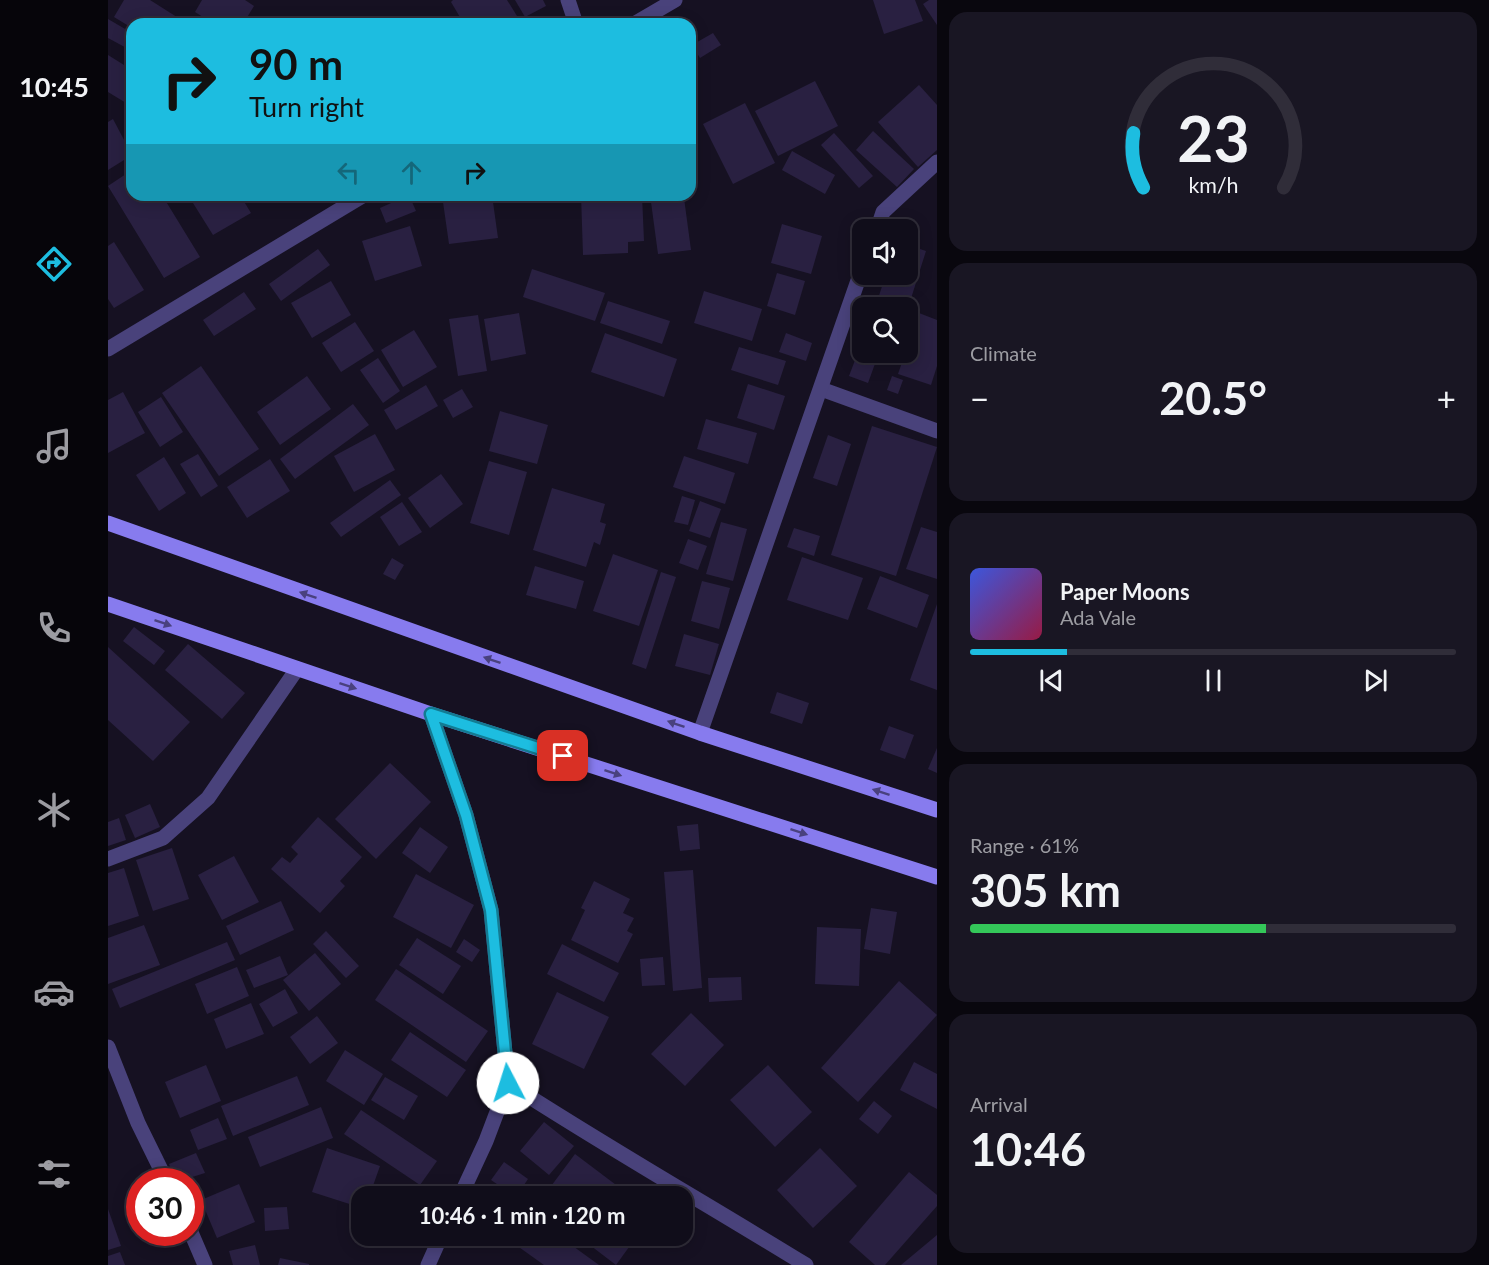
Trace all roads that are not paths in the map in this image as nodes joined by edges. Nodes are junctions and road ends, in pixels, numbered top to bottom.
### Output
1 (568, 0) edge
2 (675, 0) edge
3 (574, 18) edge
4 (644, 18) edge
5 (937, 162) edge
6 (354, 201) edge
7 (880, 219) edge
8 (856, 285) edge
9 (108, 349) edge
10 (820, 389) junction
11 (937, 431) edge
12 (108, 523) edge
13 (108, 604) edge
14 (297, 669) junction
15 (431, 714) junction
16 (699, 733) junction
17 (937, 810) edge
18 (108, 859) edge
19 (937, 877) edge
20 (108, 1047) edge
21 (508, 1083) junction
22 (160, 1168) edge
23 (465, 1186) edge
24 (197, 1246) edge
25 (437, 1246) edge
26 (205, 1265) edge
27 (428, 1265) edge
28 (806, 1265) edge

1 - 3 street
2 - 4 street
5 - 7 street
6 - 9 street
8 - 10 street
10 - 11 street
10 - 16 street
16 -> 12 street
13 -> 14 street
14 -> 15 street
14 - 18 street
15 -> 19 street
15 - 21 street
17 -> 16 street
20 - 22 street
21 - 23 street
21 - 28 street
24 - 26 street
25 - 27 street

